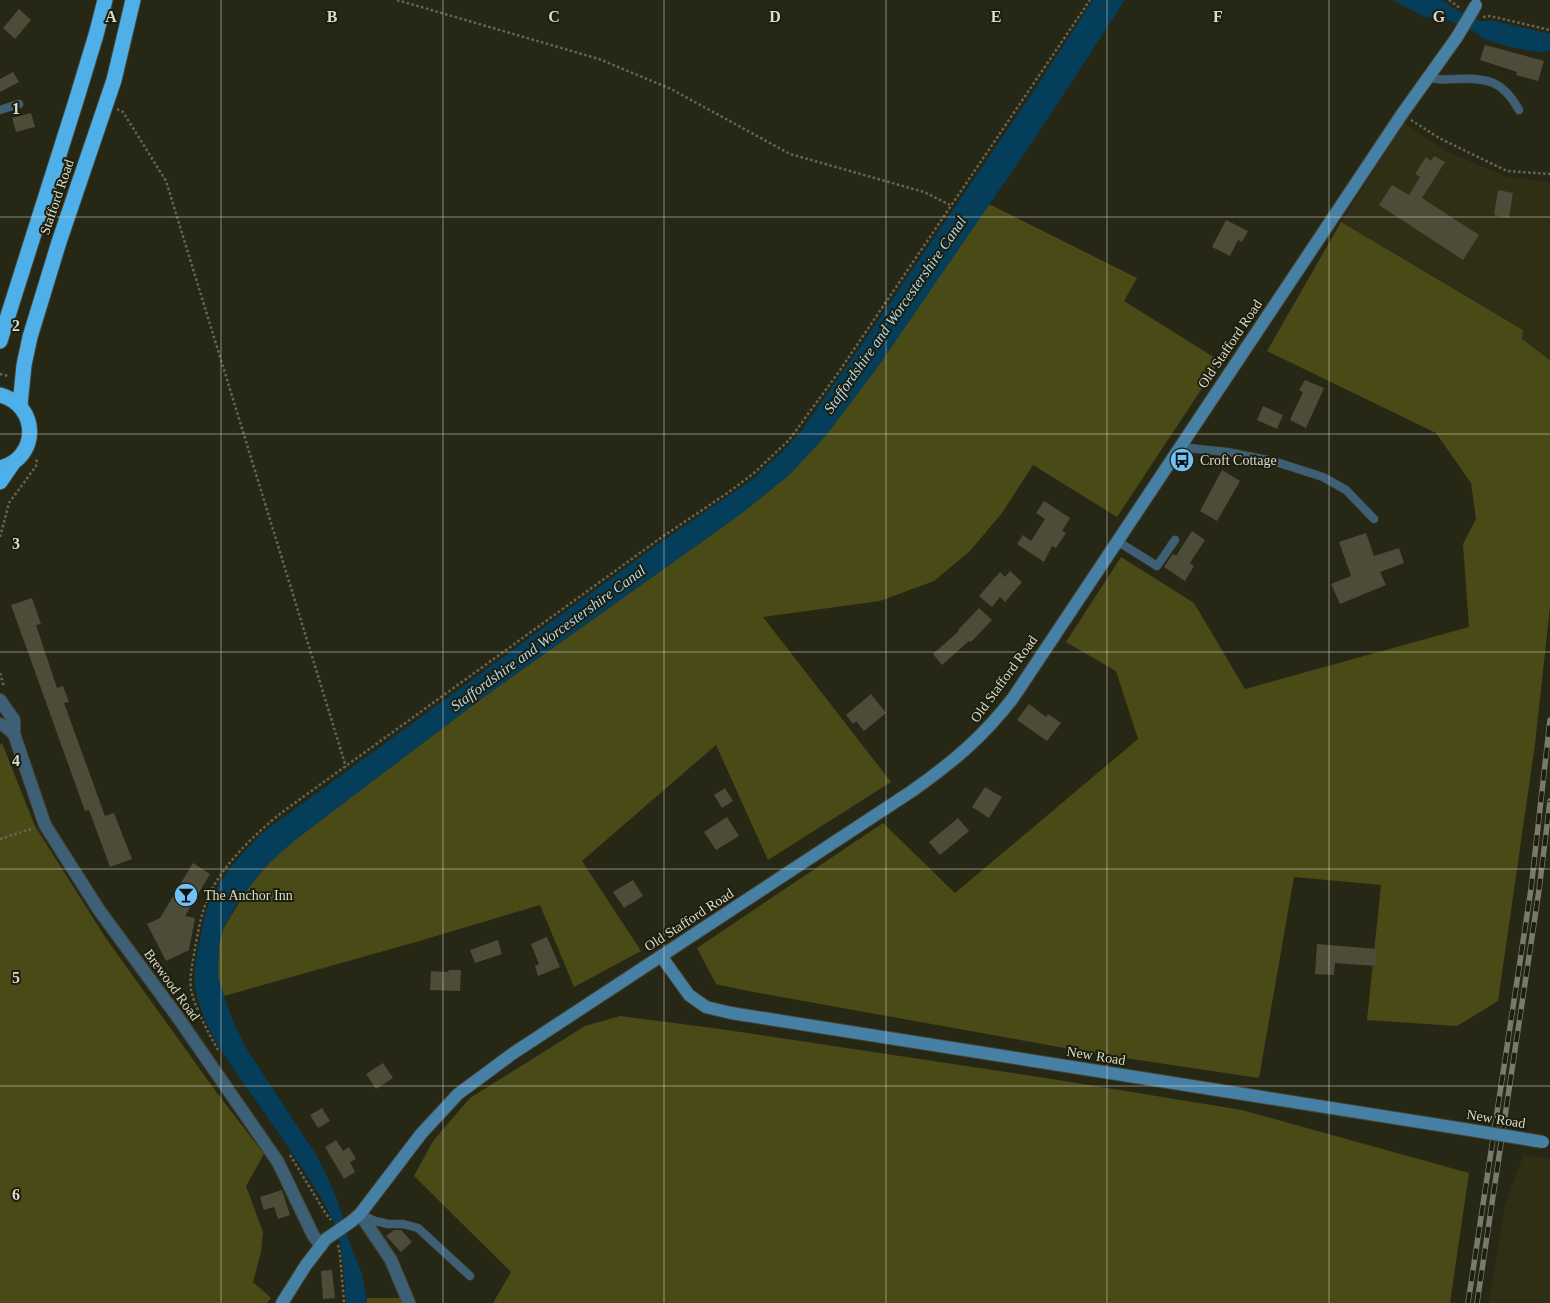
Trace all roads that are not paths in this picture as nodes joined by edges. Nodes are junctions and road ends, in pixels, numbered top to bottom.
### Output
1 (105, 0) edge
2 (133, 0) edge
3 (1478, 7) edge
4 (1428, 77) junction
5 (19, 104) dead end
6 (0, 110) edge
7 (1519, 110) dead end
8 (0, 341) edge
9 (0, 395) edge
10 (20, 406) junction
11 (1179, 447) junction
12 (7, 466) edge
13 (0, 482) edge
14 (1374, 519) dead end
15 (1175, 540) dead end
16 (1117, 541) junction
17 (0, 700) edge
18 (0, 724) edge
19 (14, 734) junction
20 (661, 956) junction
21 (1546, 1142) edge
22 (356, 1218) junction
23 (328, 1242) junction
24 (470, 1276) dead end
25 (282, 1303) edge
26 (409, 1303) edge

1 - 8 highway, Stafford Road
2 - 10 highway, Stafford Road
3 - 4 street, Old Stafford Road, bridge
4 - 7 lane
4 - 11 street, Old Stafford Road
5 - 6 lane
9 - 10 highway
10 - 12 highway
11 - 14 lane
11 - 16 street, Old Stafford Road
12 - 13 highway
15 - 16 lane
16 - 20 street, Old Stafford Road
17 - 19 street, Brewood Road
18 - 19 street
19 - 23 street, Brewood Road
20 - 21 street, New Road, bridge
20 - 22 street, Old Stafford Road
22 - 23 street, Old Stafford Road, bridge
22 - 24 lane
22 - 26 street
23 - 25 street

